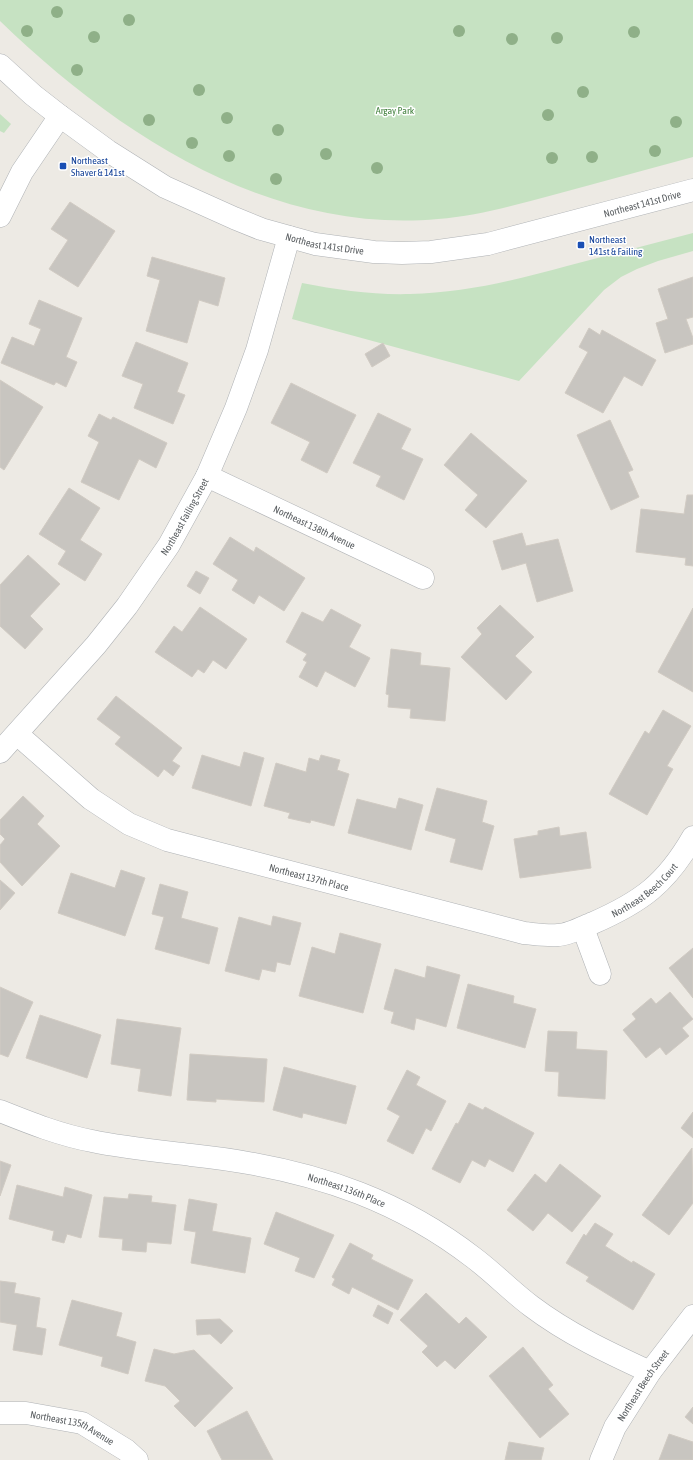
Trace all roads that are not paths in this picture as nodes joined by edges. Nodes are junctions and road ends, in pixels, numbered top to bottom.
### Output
1 (0, 65) edge
2 (60, 116) junction
3 (693, 190) edge
4 (0, 216) edge
5 (289, 236) junction
6 (206, 476) junction
7 (423, 578) dead end
8 (17, 734) junction
9 (0, 752) edge
10 (693, 837) edge
11 (583, 928) junction
12 (600, 974) dead end
13 (0, 1111) edge
14 (693, 1316) edge
15 (650, 1372) junction
16 (0, 1413) edge
17 (137, 1460) edge
18 (601, 1460) edge

1 - 2 street, Northeast 141st Drive
2 - 4 street
2 - 5 street, Northeast 141st Drive
3 - 5 street, Northeast 141st Drive
5 - 6 street, Northeast Failing Street
6 - 7 street, Northeast 138th Avenue
6 - 8 street, Northeast Failing Street
8 - 9 street, Northeast Failing Street
8 - 11 street, Northeast 137th Place
10 - 11 street, Northeast Beech Court
11 - 12 street
13 - 15 street, Northeast 136th Place
14 - 15 street, Northeast Beech Street
15 - 18 street, Northeast Beech Street
16 - 17 street, Northeast 135th Avenue

